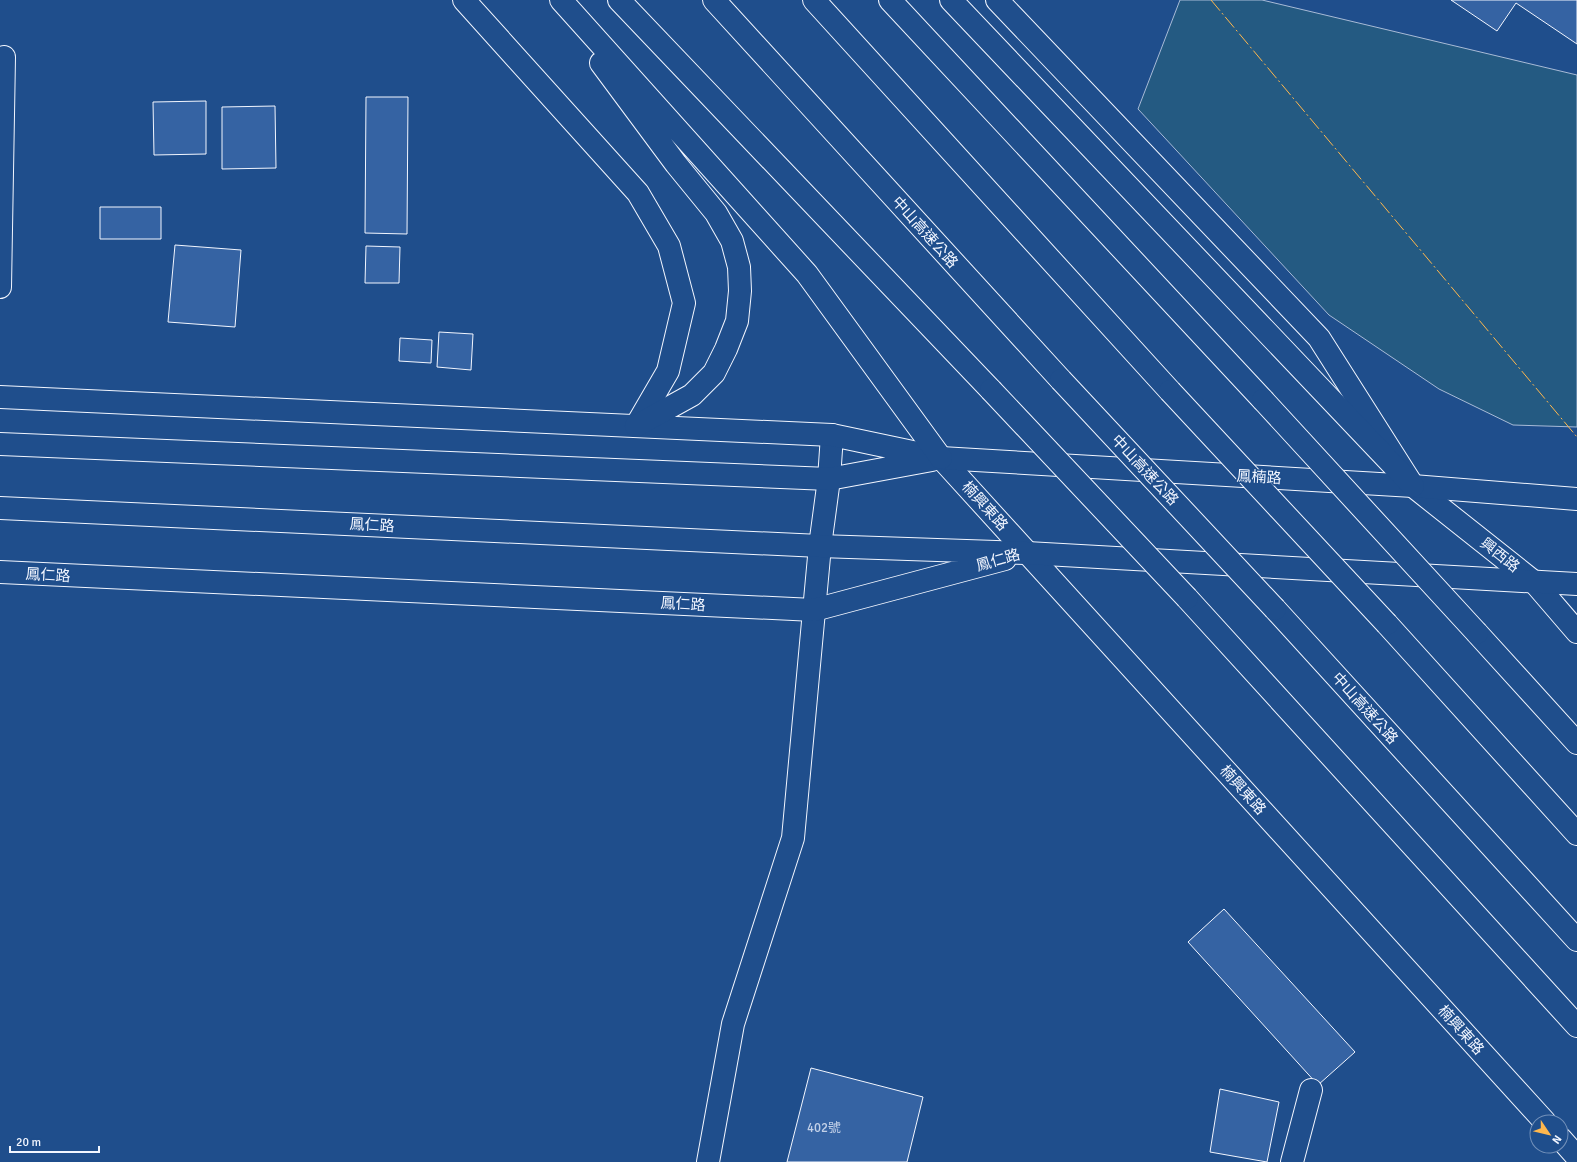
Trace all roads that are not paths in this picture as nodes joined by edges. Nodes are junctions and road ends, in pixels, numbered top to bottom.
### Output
1 (464, 0) edge
2 (553, 0) edge
3 (561, 0) edge
4 (619, 0) edge
5 (714, 0) edge
6 (814, 0) edge
7 (890, 0) edge
8 (951, 0) edge
9 (997, 0) edge
10 (4, 57) dead end
11 (0, 287) edge
12 (0, 397) edge
13 (636, 426) junction
14 (832, 435) junction
15 (0, 444) edge
16 (941, 458) junction
17 (829, 480) junction
18 (1413, 486) junction
19 (1577, 499) edge
20 (0, 508) edge
21 (820, 546) junction
22 (1027, 553) junction
23 (0, 572) edge
24 (1534, 582) junction
25 (1577, 584) edge
26 (814, 610) junction
27 (1577, 632) edge
28 (1577, 743) edge
29 (1577, 834) edge
30 (1577, 940) edge
31 (1577, 1026) edge
32 (1311, 1090) dead end
33 (1538, 1114) edge
34 (1569, 1148) edge
35 (1577, 1157) edge
36 (708, 1162) edge
37 (1292, 1162) edge

1 - 13 main road
2 - 13 main road
3 - 16 main road, 楠興東路
4 - 31 main road, bridge
5 - 30 main road, 中山高速公路, bridge
6 - 29 main road, bridge
7 - 28 main road, bridge
8 - 18 main road
9 - 18 main road
10 - 11 main road
12 - 13 main road
13 - 14 main road
14 - 16 main road
14 - 17 main road
15 - 17 main road
16 - 17 main road
16 - 18 main road, 鳳楠路
16 - 22 main road, 楠興東路
17 - 21 main road
18 - 19 main road, 鳳楠路
18 - 24 main road, 興西路
20 - 21 main road, 鳳仁路
21 - 22 main road, 鳳仁路
21 - 26 main road
22 - 24 main road
22 - 26 main road, 鳳仁路
22 - 33 main road, 楠興東路
23 - 26 main road, 鳳仁路
24 - 25 main road
24 - 27 main road, 興西路
26 - 36 main road
32 - 37 main road
34 - 35 main road

